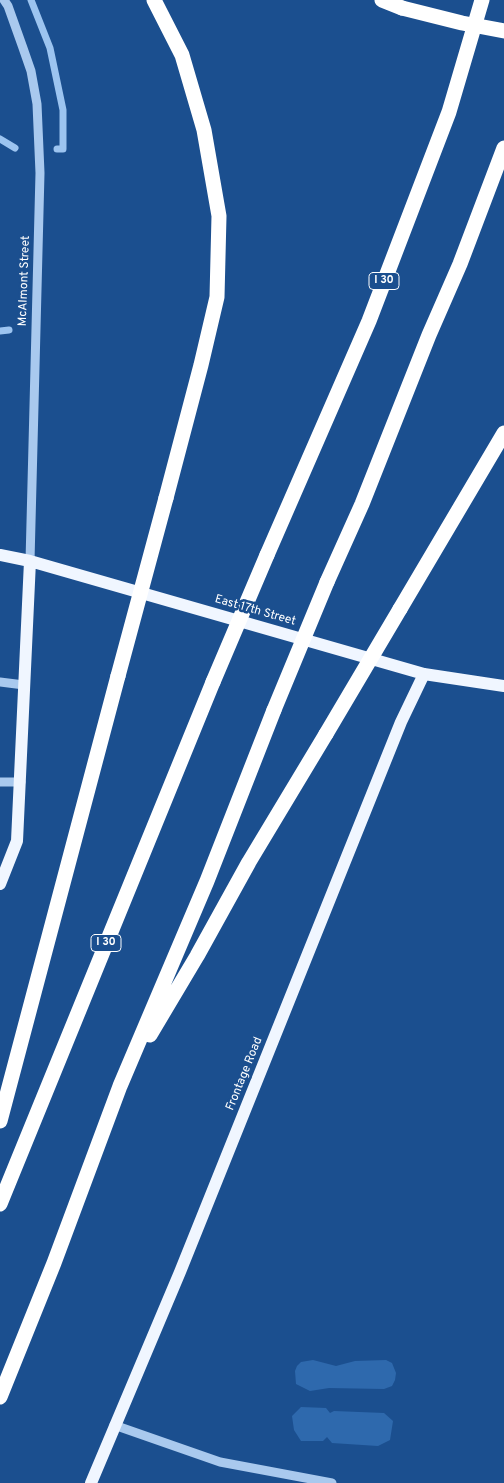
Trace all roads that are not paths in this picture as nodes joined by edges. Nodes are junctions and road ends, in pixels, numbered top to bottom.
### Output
1 (154, 0) edge
2 (382, 0) edge
3 (482, 0) edge
4 (6, 3) edge
5 (504, 31) edge
6 (504, 148) edge
7 (504, 432) edge
8 (0, 555) edge
9 (30, 561) junction
10 (424, 674) junction
11 (0, 682) edge
12 (24, 685) junction
13 (504, 686) edge
14 (0, 782) edge
15 (21, 782) junction
16 (0, 884) edge
17 (120, 1086) junction
18 (0, 1122) edge
19 (0, 1204) edge
20 (0, 1396) edge
21 (114, 1425) junction
22 (91, 1483) edge
23 (332, 1483) edge

1 - 18 highway, bridge
2 - 5 highway, bridge
3 - 19 highway, I 30, bridge
4 - 9 street, McAlmont Street
6 - 17 highway, bridge
7 - 17 highway, bridge
8 - 9 main road, East 17th Street
9 - 10 main road, East 17th Street
9 - 12 main road
10 - 13 main road, East 17th Street
10 - 21 main road, Frontage Road
11 - 12 street
12 - 15 main road
14 - 15 street
15 - 16 main road
17 - 20 highway
21 - 22 main road, Frontage Road
21 - 23 street

